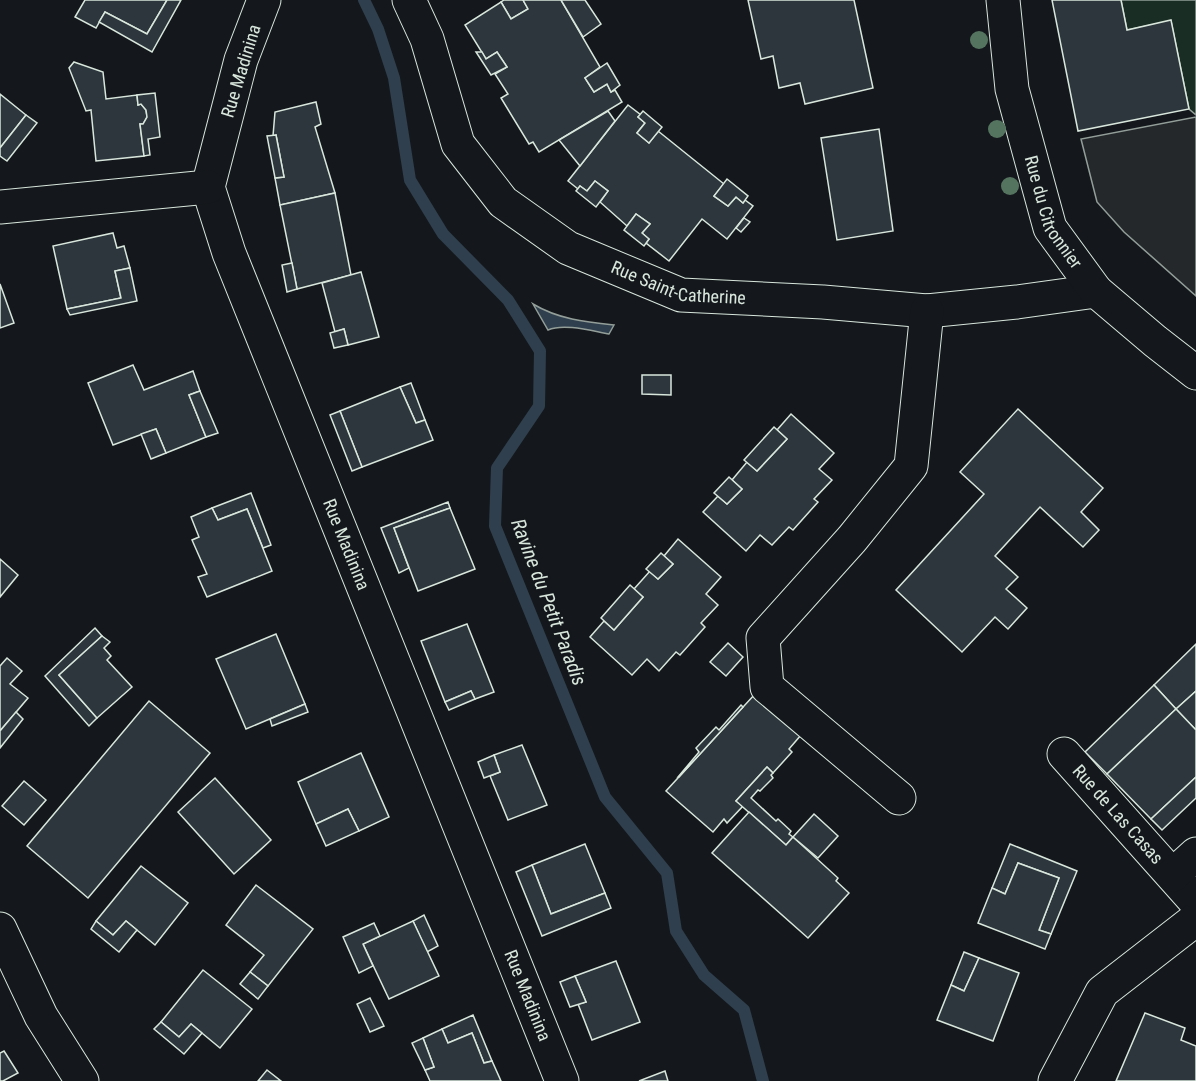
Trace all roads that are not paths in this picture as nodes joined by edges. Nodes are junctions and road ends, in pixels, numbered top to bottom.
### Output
1 (264, 0) edge
2 (409, 0) edge
3 (1003, 0) edge
4 (208, 187) junction
5 (0, 207) edge
6 (1096, 291) junction
7 (927, 311) junction
8 (1196, 374) edge
9 (1064, 754) dead end
10 (899, 798) dead end
11 (1184, 865) edge
12 (1196, 902) edge
13 (1196, 919) edge
14 (0, 929) edge
15 (82, 1081) edge
16 (562, 1081) edge
17 (1055, 1081) edge

1 - 4 street, Rue Madinina
2 - 7 street, Rue Saint-Catherine
3 - 6 street, Rue du Citronnier
4 - 5 street
4 - 16 street, Rue Madinina
6 - 7 street, Rue Saint-Catherine
6 - 8 street, Rue du Citronnier
7 - 10 street
9 - 11 street, Rue de Las Casas
11 - 12 street, Rue de Las Casas
13 - 17 street
14 - 15 street

